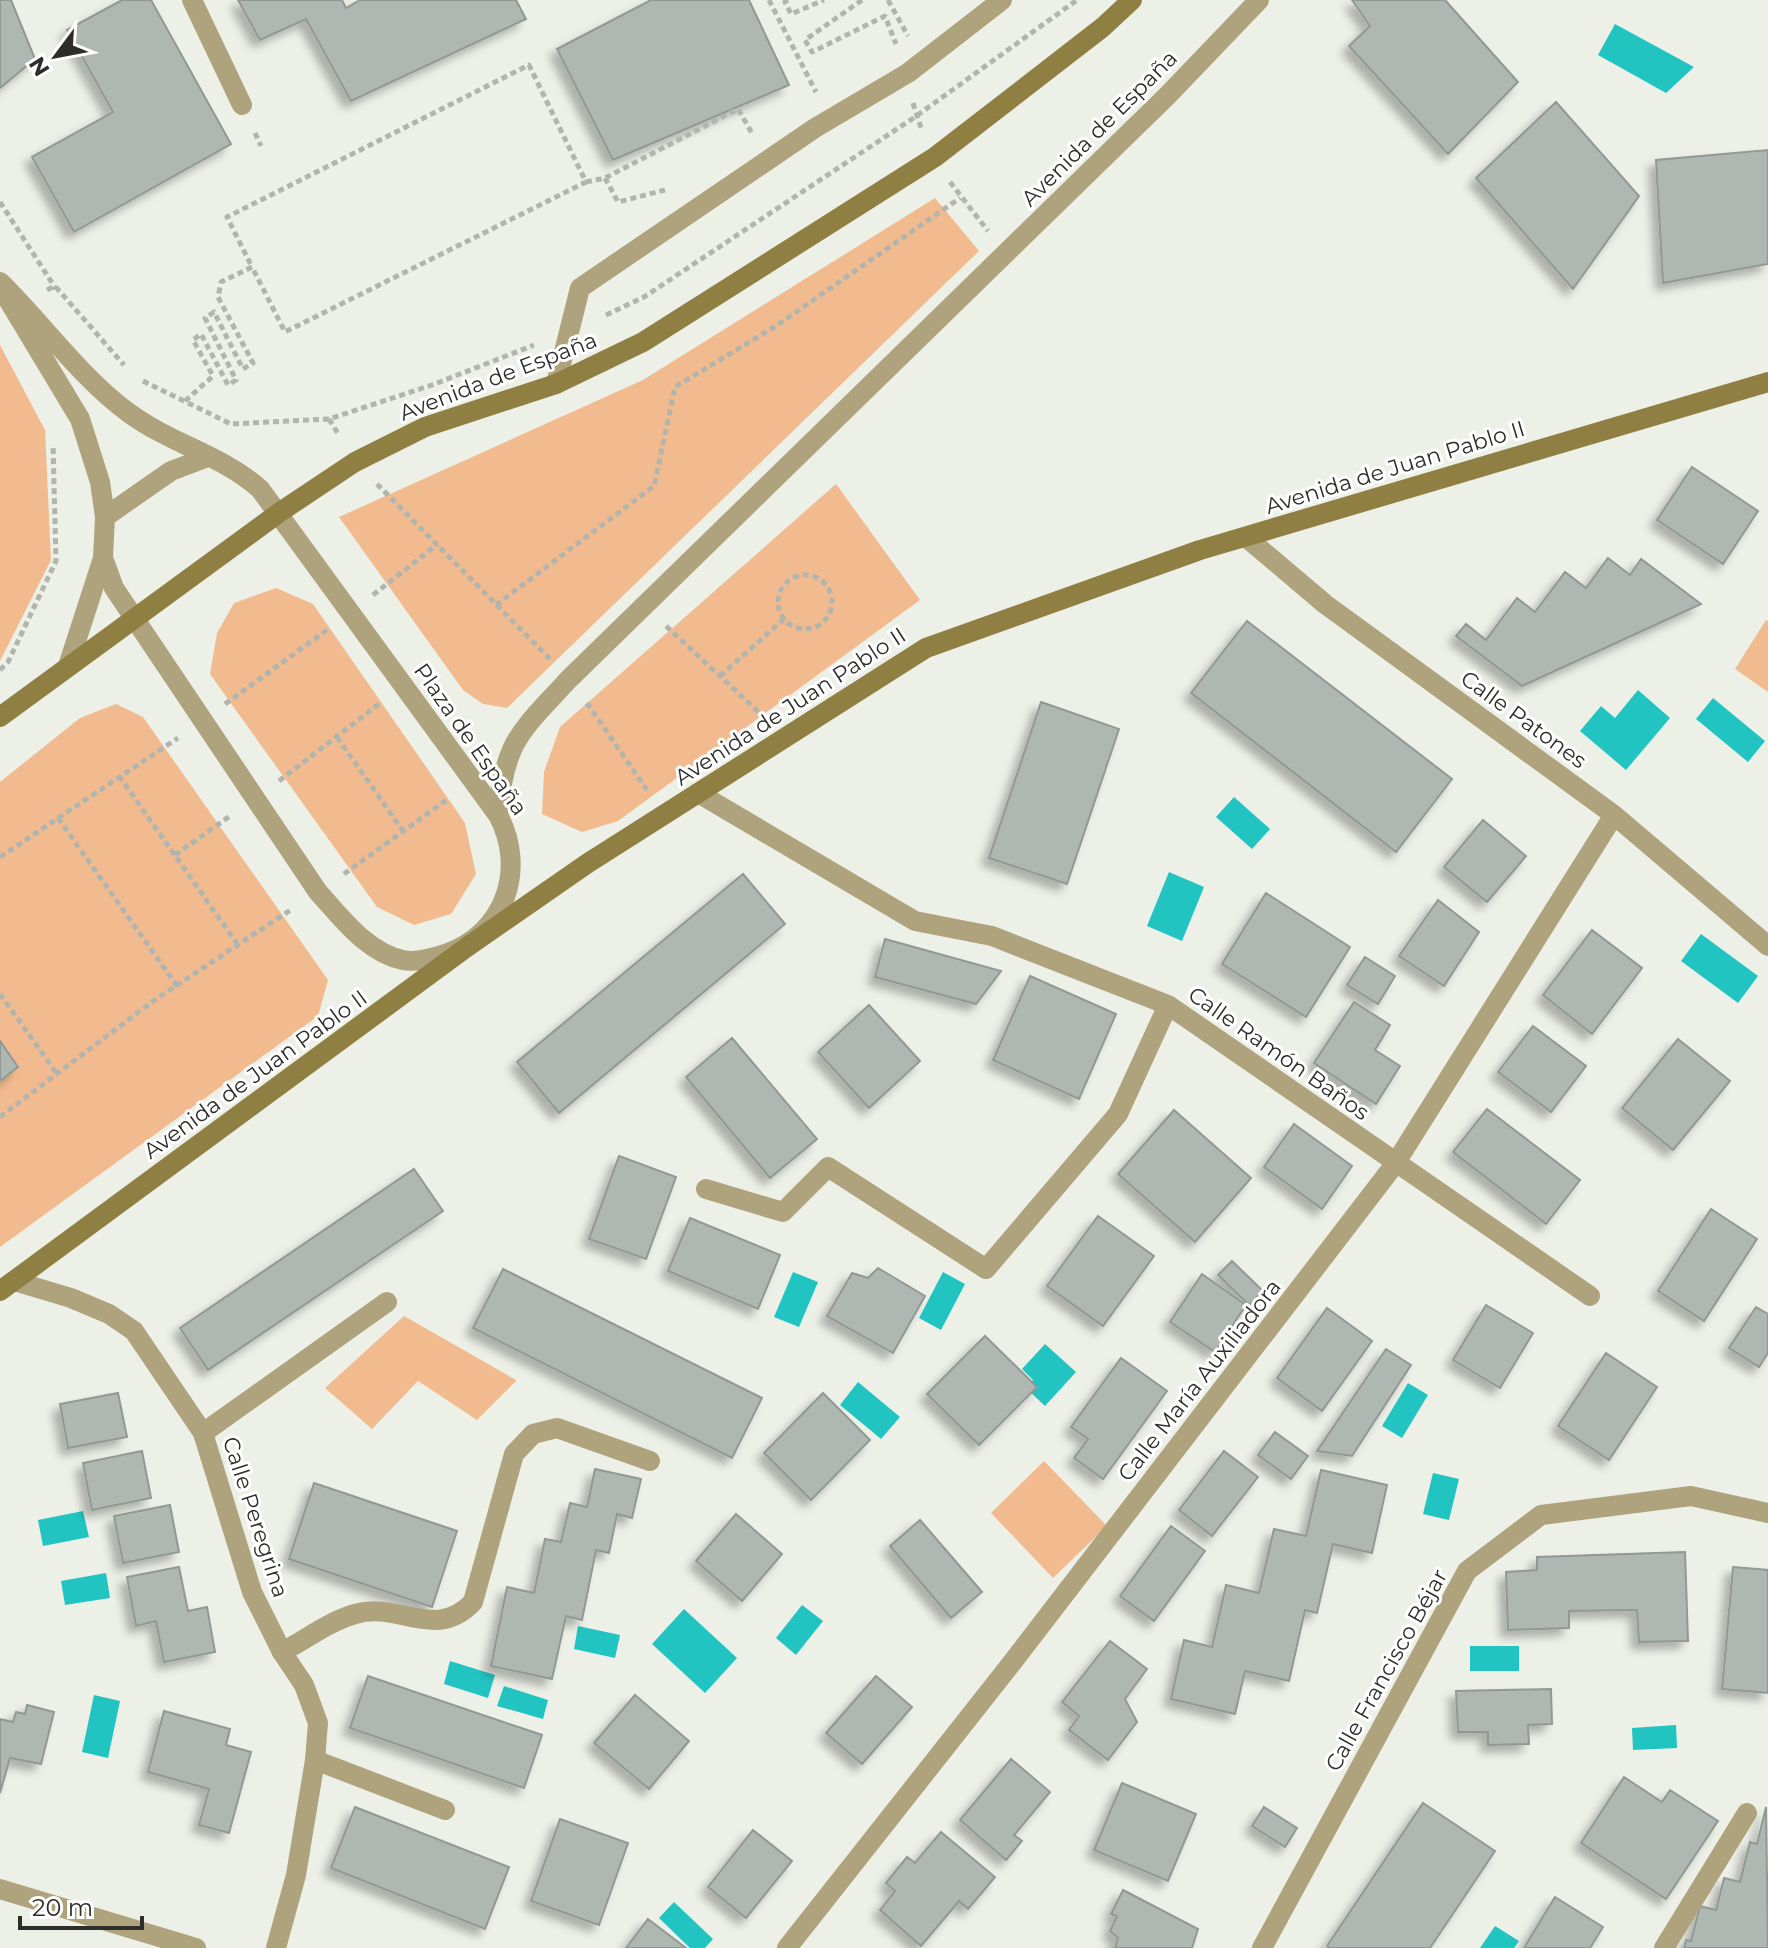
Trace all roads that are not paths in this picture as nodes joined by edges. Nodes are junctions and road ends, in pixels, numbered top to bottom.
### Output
1 (192, 0) edge
2 (1002, 0) edge
3 (1132, 0) edge
4 (1259, 0) edge
5 (242, 105) dead end
6 (0, 284) edge
7 (1768, 382) edge
8 (556, 384) junction
9 (208, 457) junction
10 (280, 512) junction
11 (105, 517) junction
12 (1247, 538) junction
13 (103, 558) junction
14 (135, 621) junction
15 (68, 666) junction
16 (0, 717) edge
17 (698, 793) junction
18 (498, 815) junction
19 (1614, 815) junction
20 (1768, 946) edge
21 (467, 947) junction
22 (1168, 1005) junction
23 (1395, 1164) junction
24 (706, 1189) dead end
25 (7, 1286) edge
26 (1590, 1296) dead end
27 (387, 1302) dead end
28 (203, 1433) junction
29 (650, 1461) dead end
30 (1768, 1513) edge
31 (282, 1652) junction
32 (315, 1760) junction
33 (445, 1810) dead end
34 (1747, 1813) dead end
35 (0, 1889) edge
36 (196, 1948) edge
37 (276, 1948) edge
38 (787, 1948) edge
39 (1262, 1948) edge
40 (1664, 1948) edge

1 - 5 street
2 - 8 street
3 - 8 main road, Avenida de España
4 - 18 street, Avenida de España
6 - 9 street, Plaza de España
6 - 11 street, Plaza de España
7 - 12 main road, Avenida de Juan Pablo II
8 - 10 main road, Avenida de España
9 - 10 street, Plaza de España
9 - 11 street
10 - 14 main road, Avenida de España
10 - 18 street, Plaza de España
11 - 13 street, Plaza de España
12 - 17 main road, Avenida de Juan Pablo II
12 - 19 street, Calle Patones
13 - 14 street, Plaza de España
13 - 15 street
14 - 15 main road, Avenida de España
14 - 21 street, Plaza de España
15 - 16 main road, Avenida de España
17 - 21 main road, Avenida de Juan Pablo II
17 - 22 street, Calle Ramón Baños
18 - 21 street, Plaza de España
19 - 20 street, Calle Patones
19 - 23 street, Calle María Auxiliadora
21 - 25 main road, Avenida de Juan Pablo II
22 - 23 street, Calle Ramón Baños
22 - 24 street
23 - 26 street, Calle Ramón Baños
23 - 38 street, Calle María Auxiliadora
25 - 28 street, Calle Peregrina
27 - 28 street
28 - 31 street, Calle Peregrina
29 - 31 street
30 - 39 street, Calle Francisco Béjar
31 - 32 street, Calle Peregrina
32 - 33 street
32 - 37 street, Calle Peregrina
34 - 40 street
35 - 36 street

